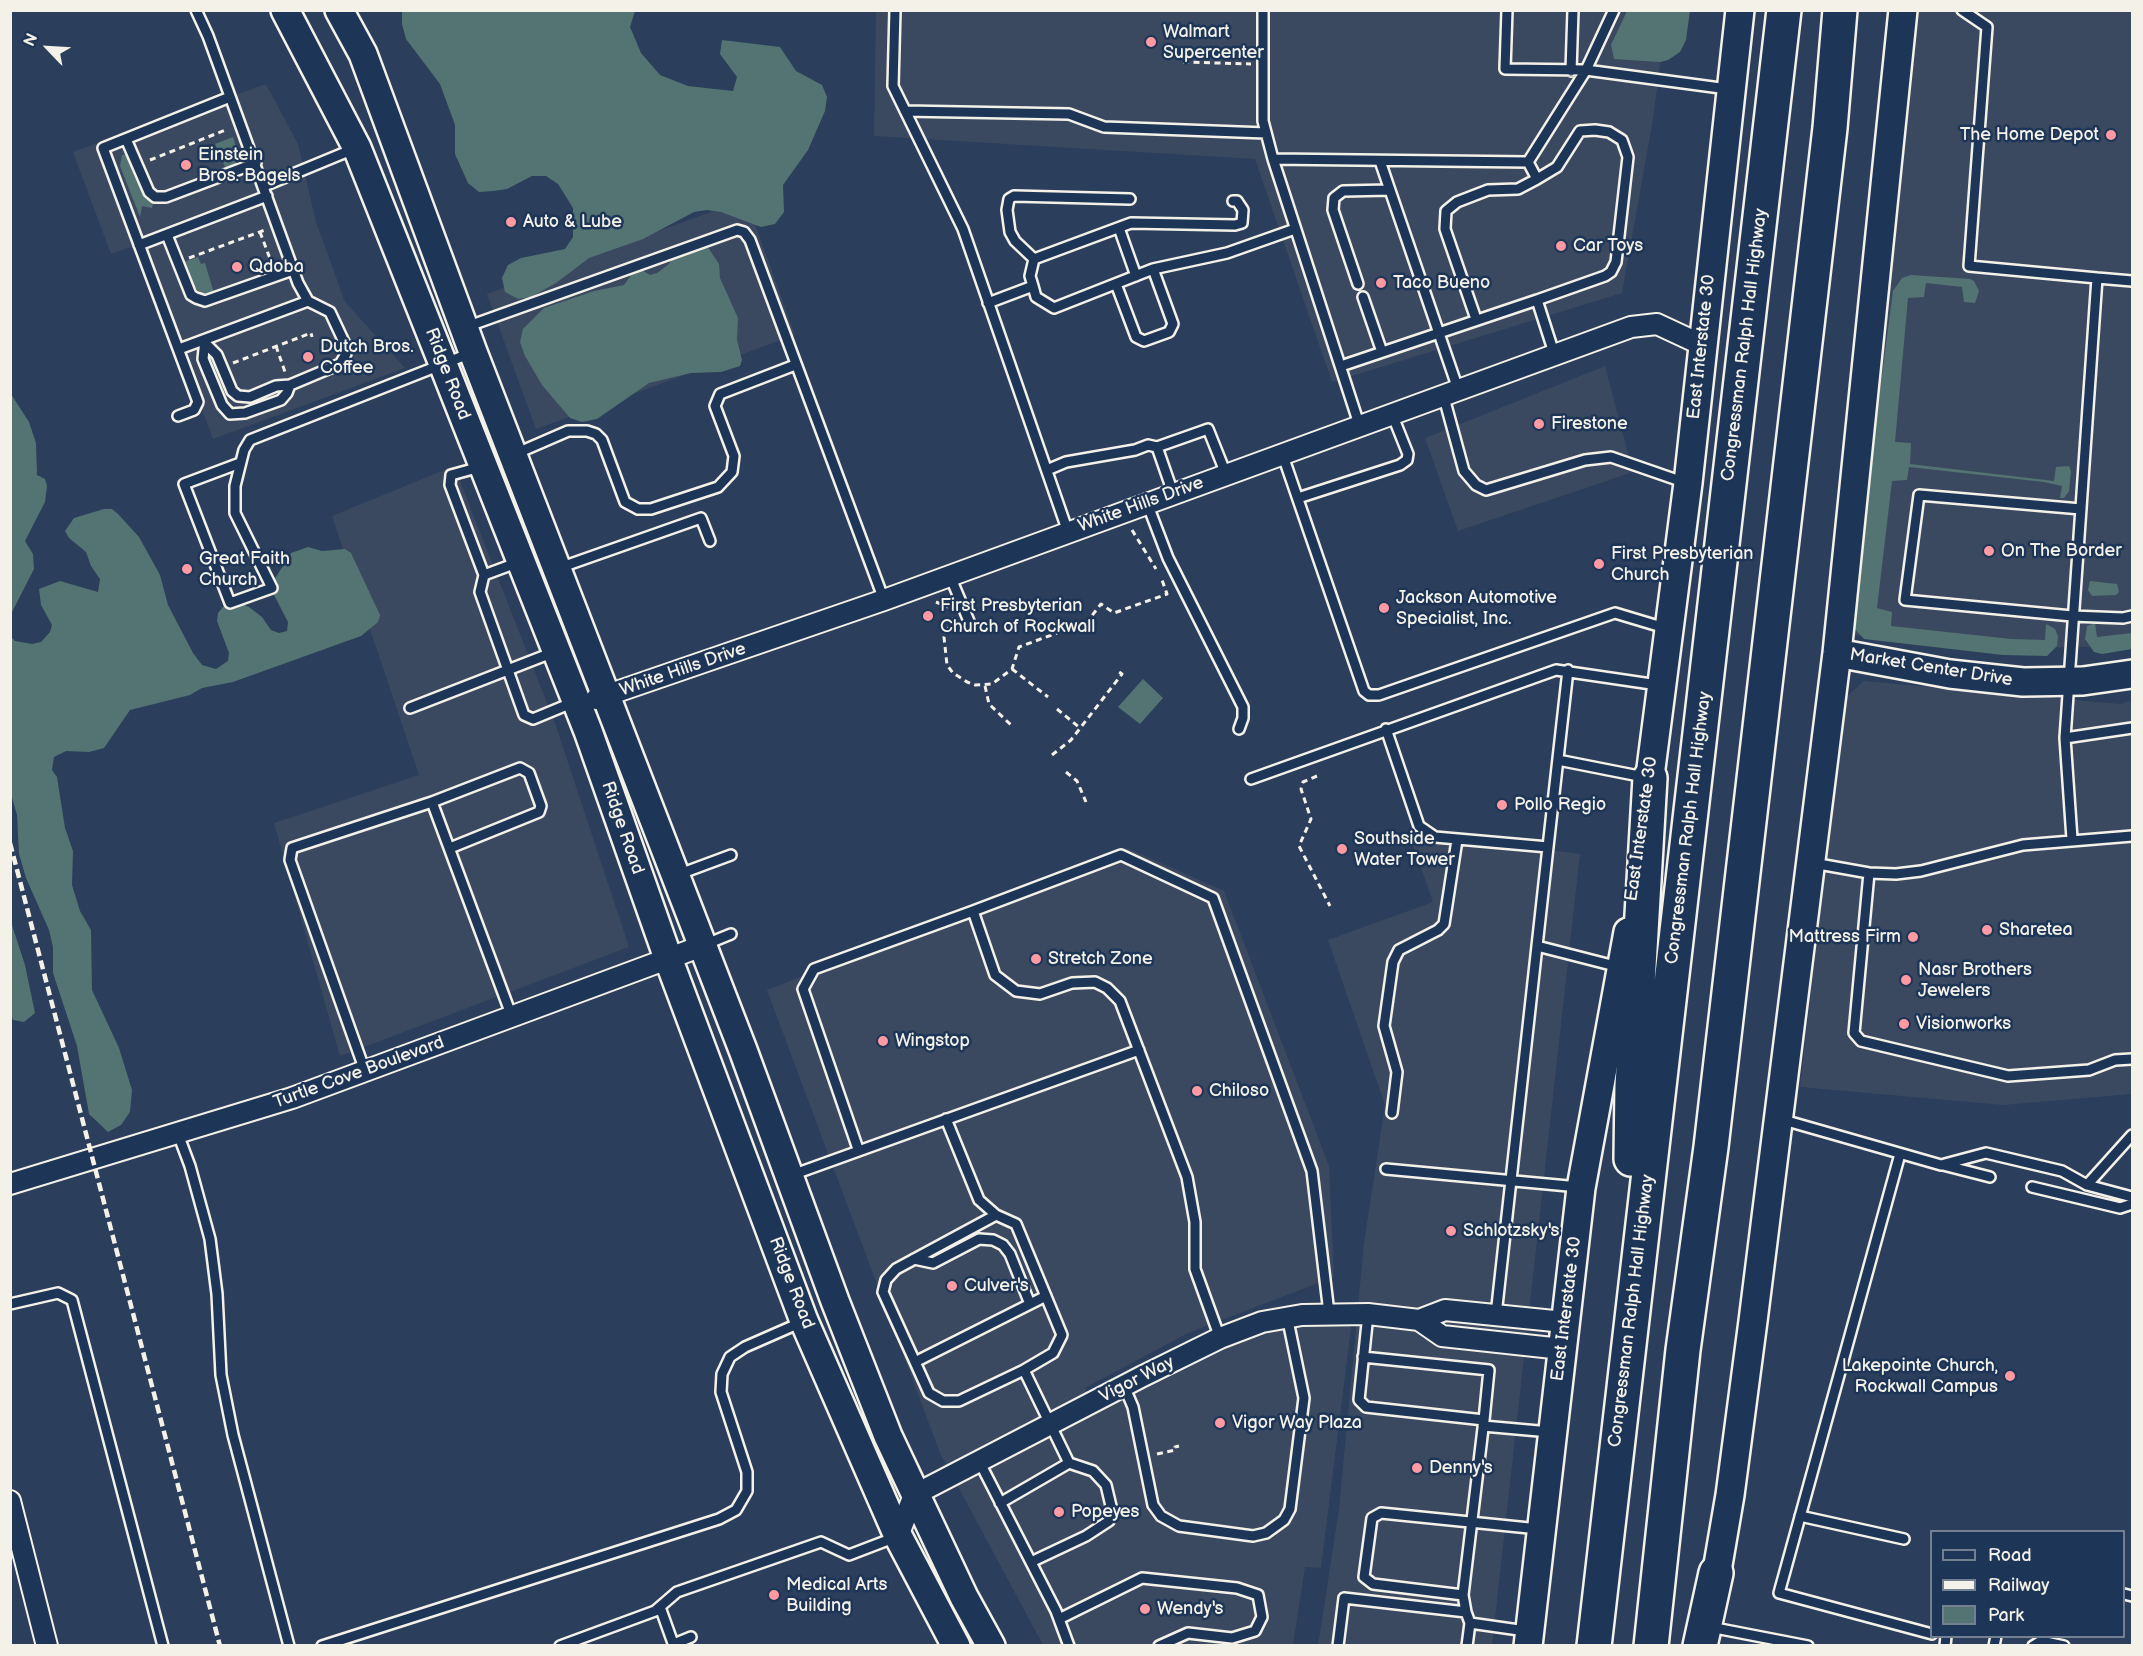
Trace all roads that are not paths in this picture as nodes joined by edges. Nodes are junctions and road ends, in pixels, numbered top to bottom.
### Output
1 (196, 10) edge
2 (285, 10) edge
3 (339, 10) edge
4 (895, 10) edge
5 (1263, 10) edge
6 (1507, 10) edge
7 (1573, 10) edge
8 (1614, 10) edge
9 (1740, 10) edge
10 (1784, 10) edge
11 (1840, 10) edge
12 (1903, 10) edge
13 (1962, 10) edge
14 (1586, 70) junction
15 (1571, 71) junction
16 (1731, 90) junction
17 (230, 97) junction
18 (905, 111) junction
19 (1266, 133) junction
20 (126, 139) junction
21 (396, 142) junction
22 (357, 148) junction
23 (1273, 159) junction
24 (1380, 161) junction
25 (1528, 162) junction
26 (256, 163) junction
27 (1537, 179) junction
28 (264, 186) junction
29 (1390, 190) junction
30 (267, 196) junction
31 (1130, 199) dead end
32 (1233, 201) dead end
33 (1119, 228) junction
34 (1295, 229) junction
35 (167, 235) junction
36 (139, 245) junction
37 (1034, 259) junction
38 (1153, 269) junction
39 (293, 270) junction
40 (1136, 276) junction
41 (2097, 278) junction
42 (2133, 281) edge
43 (1116, 284) junction
44 (1358, 284) dead end
45 (1033, 286) junction
46 (1363, 297) dead end
47 (1536, 300) junction
48 (308, 301) junction
49 (988, 303) junction
50 (1476, 320) junction
51 (1439, 332) junction
52 (469, 340) junction
53 (205, 342) junction
54 (1702, 345) junction
55 (179, 349) junction
56 (439, 351) junction
57 (1382, 352) junction
58 (1554, 353) junction
59 (795, 365) junction
60 (1341, 366) junction
61 (289, 383) junction
62 (1450, 392) junction
63 (1392, 413) junction
64 (178, 416) dead end
65 (1359, 424) junction
66 (1157, 447) junction
67 (1282, 453) junction
68 (513, 455) junction
69 (240, 463) junction
70 (483, 466) junction
71 (1047, 470) junction
72 (1226, 474) junction
73 (1688, 483) junction
74 (1173, 493) junction
75 (1298, 498) junction
76 (1147, 503) junction
77 (2081, 509) junction
78 (1068, 532) junction
79 (710, 541) dead end
80 (521, 561) junction
81 (557, 569) junction
82 (484, 574) junction
83 (950, 576) junction
84 (884, 600) junction
85 (2072, 616) junction
86 (2133, 616) edge
87 (971, 626) dead end
88 (1669, 629) junction
89 (556, 651) junction
90 (1837, 653) junction
91 (509, 670) junction
92 (1568, 670) junction
93 (2133, 674) edge
94 (2070, 681) junction
95 (1663, 686) junction
96 (606, 697) junction
97 (576, 702) junction
98 (410, 708) dead end
99 (2133, 728) edge
100 (1239, 729) dead end
101 (1386, 729) junction
102 (2065, 738) junction
103 (1558, 760) junction
104 (1650, 778) junction
105 (1251, 779) dead end
106 (432, 802) junction
107 (2133, 836) edge
108 (2072, 839) junction
109 (1457, 840) junction
110 (1548, 847) junction
111 (450, 848) junction
112 (731, 855) dead end
113 (1811, 862) junction
114 (1869, 873) junction
115 (675, 876) junction
116 (973, 910) junction
117 (731, 934) dead end
118 (702, 946) junction
119 (1537, 946) junction
120 (668, 958) junction
121 (1622, 968) junction
122 (512, 1017) junction
123 (1139, 1050) junction
124 (2133, 1059) edge
125 (365, 1071) junction
126 (1392, 1113) dead end
127 (1778, 1118) junction
128 (946, 1119) junction
129 (177, 1134) junction
130 (2133, 1135) edge
131 (858, 1149) junction
132 (1900, 1154) junction
133 (1941, 1165) junction
134 (1386, 1169) dead end
135 (790, 1176) junction
136 (1990, 1177) dead end
137 (1511, 1181) junction
138 (10, 1184) edge
139 (2087, 1185) junction
140 (2032, 1187) dead end
141 (1581, 1188) junction
142 (2133, 1197) edge
143 (2133, 1203) edge
144 (996, 1215) junction
145 (914, 1259) junction
146 (1046, 1296) junction
147 (10, 1304) edge
148 (1030, 1304) junction
149 (1329, 1313) junction
150 (1368, 1314) junction
151 (1497, 1315) junction
152 (1287, 1316) junction
153 (1419, 1320) junction
154 (804, 1321) junction
155 (1564, 1322) junction
156 (1221, 1338) junction
157 (1629, 1338) junction
158 (1562, 1349) junction
159 (1363, 1357) junction
160 (915, 1362) junction
161 (1024, 1370) junction
162 (1124, 1386) junction
163 (1483, 1423) junction
164 (1049, 1425) junction
165 (1553, 1432) junction
166 (979, 1461) junction
167 (1069, 1463) junction
168 (914, 1495) junction
169 (10, 1501) edge
170 (1000, 1503) junction
171 (1800, 1516) junction
172 (1471, 1522) junction
173 (1541, 1530) junction
174 (898, 1536) junction
175 (1904, 1539) dead end
176 (1031, 1562) junction
177 (1716, 1573) joint
178 (1463, 1595) junction
179 (660, 1607) junction
180 (1466, 1612) junction
181 (1059, 1619) junction
182 (1470, 1623) junction
183 (1930, 1633) edge
184 (691, 1637) dead end
185 (1529, 1639) edge
186 (1705, 1639) edge
187 (674, 1645) edge
188 (47, 1646) edge
189 (164, 1646) edge
190 (289, 1646) edge
191 (322, 1646) edge
192 (560, 1646) edge
193 (956, 1646) edge
194 (991, 1646) edge
195 (1069, 1646) edge
196 (1159, 1646) edge
197 (1338, 1646) edge
198 (1467, 1646) edge
199 (1594, 1646) edge
200 (1651, 1646) edge
201 (1808, 1646) edge
202 (2033, 1646) edge
203 (2064, 1646) edge

1 - 17 lane
2 - 21 main road
2 - 22 main road, Ridge Road
3 - 21 main road, Ridge Road
4 - 18 lane
5 - 19 lane
6 - 15 lane
7 - 15 lane
8 - 14 lane
9 - 16 main road, East Interstate 30
10 - 157 highway, Congressman Ralph Hall Highway
11 - 200 highway
12 - 90 main road
13 - 41 lane
14 - 15 lane
14 - 16 lane
14 - 25 lane
16 - 54 main road, East Interstate 30
17 - 20 lane
17 - 26 lane
18 - 19 lane
18 - 49 lane
19 - 23 lane
20 - 26 lane
20 - 36 lane
21 - 52 main road, Ridge Road
22 - 28 lane
22 - 56 main road, Ridge Road
23 - 24 lane
23 - 34 lane
24 - 25 lane
24 - 29 lane
25 - 27 lane
26 - 28 lane
27 - 47 lane
27 - 50 lane
28 - 30 lane
29 - 44 lane
29 - 51 lane
30 - 35 lane
30 - 39 lane
31 - 37 lane
32 - 33 lane
33 - 37 lane
33 - 40 lane
34 - 38 lane
34 - 60 lane
35 - 36 lane
35 - 39 lane
36 - 55 lane
37 - 45 lane
38 - 40 lane
38 - 43 lane
39 - 48 lane
40 - 43 lane
41 - 42 lane
41 - 77 lane
43 - 45 lane
45 - 49 lane
46 - 57 lane
47 - 50 lane
47 - 58 lane
48 - 53 lane
48 - 61 lane
49 - 71 lane
50 - 51 lane
51 - 57 lane
51 - 62 lane
52 - 56 street
52 - 59 lane
52 - 68 main road, Ridge Road
53 - 55 lane
53 - 61 lane
53 - 61 lane
54 - 58 street, White Hills Drive
54 - 73 main road, East Interstate 30
55 - 64 lane
56 - 69 lane
56 - 70 main road, Ridge Road
57 - 60 lane
58 - 62 street, White Hills Drive
59 - 68 lane
59 - 84 lane
60 - 65 lane
62 - 63 street, White Hills Drive
62 - 73 lane
63 - 65 street, White Hills Drive
63 - 75 lane
65 - 67 street, White Hills Drive
66 - 71 lane
66 - 72 lane
66 - 74 lane
67 - 72 street, White Hills Drive
67 - 75 lane
68 - 81 main road, Ridge Road
69 - 69 lane
70 - 80 main road, Ridge Road
70 - 82 lane
71 - 78 lane
72 - 74 street, White Hills Drive
73 - 88 main road, East Interstate 30
74 - 76 street, White Hills Drive
75 - 88 lane
76 - 78 street, White Hills Drive
76 - 100 lane
77 - 85 lane
77 - 85 lane
78 - 83 street, White Hills Drive
79 - 81 lane
80 - 82 lane
80 - 89 main road, Ridge Road
81 - 96 main road, Ridge Road
82 - 91 lane
83 - 84 street, White Hills Drive
83 - 87 lane
84 - 96 street, White Hills Drive
85 - 86 lane
85 - 94 lane
88 - 95 main road, East Interstate 30
89 - 91 lane
89 - 97 main road, Ridge Road
90 - 94 main road, Market Center Drive
90 - 113 main road
91 - 97 lane
91 - 98 lane
92 - 95 lane
92 - 101 lane
92 - 103 lane
93 - 94 main road, Market Center Drive
94 - 102 lane
95 - 104 main road, East Interstate 30
96 - 97 street, White Hills Drive
96 - 115 main road, Ridge Road
97 - 120 main road, Ridge Road
99 - 102 lane
101 - 105 lane
101 - 109 lane
102 - 108 lane
103 - 104 lane
103 - 110 lane
104 - 121 main road, East Interstate 30
104 - 157 highway
106 - 111 lane
106 - 111 lane
106 - 125 lane
107 - 108 lane
108 - 114 lane
109 - 110 lane
109 - 126 lane
110 - 119 lane
111 - 122 lane
112 - 115 lane
113 - 114 lane
113 - 127 main road
114 - 124 lane
115 - 118 main road, Ridge Road
116 - 123 lane
116 - 131 lane
116 - 149 lane
117 - 118 lane
118 - 120 street, Turtle Cove Boulevard
118 - 135 main road, Ridge Road
119 - 121 lane
119 - 137 lane
120 - 122 street, Turtle Cove Boulevard
120 - 154 main road, Ridge Road
121 - 141 main road, East Interstate 30
122 - 125 street, Turtle Cove Boulevard
123 - 128 lane
123 - 156 lane
125 - 129 street, Turtle Cove Boulevard
127 - 132 lane
127 - 177 main road
128 - 131 lane
128 - 144 lane
129 - 138 street, Turtle Cove Boulevard
129 - 190 lane
130 - 139 lane
131 - 135 lane
132 - 133 lane
132 - 171 lane
133 - 136 lane
133 - 139 lane
134 - 137 lane
135 - 168 main road, Ridge Road
137 - 141 lane
137 - 151 lane
139 - 142 lane
140 - 143 lane
141 - 155 main road, East Interstate 30
144 - 145 lane
144 - 146 lane
145 - 148 lane
145 - 160 lane
146 - 148 lane
146 - 161 lane
147 - 189 lane
148 - 160 lane
149 - 150 street, Vigor Way
149 - 152 street, Vigor Way
150 - 153 street, Vigor Way
150 - 159 lane
151 - 153 street, Vigor Way
151 - 155 street, Vigor Way
152 - 156 street, Vigor Way
152 - 162 lane
153 - 158 street, Vigor Way
154 - 174 main road, Ridge Road
154 - 191 lane
155 - 158 main road, East Interstate 30
156 - 162 street, Vigor Way
157 - 199 highway, Congressman Ralph Hall Highway
158 - 165 main road, East Interstate 30
159 - 163 lane
159 - 163 lane
160 - 161 lane
161 - 164 lane
162 - 164 street, Vigor Way
163 - 165 lane
163 - 172 lane
164 - 166 street, Vigor Way
164 - 167 lane
165 - 173 main road, East Interstate 30
166 - 168 street, Vigor Way
166 - 170 lane
167 - 170 lane
167 - 176 lane
168 - 174 street
168 - 194 main road, Ridge Road
169 - 188 street
170 - 176 lane
171 - 175 lane
171 - 183 lane
172 - 173 lane
172 - 178 lane
172 - 178 lane
173 - 185 main road, East Interstate 30
174 - 179 lane
174 - 193 main road, Ridge Road
176 - 181 lane
177 - 186 highway
178 - 180 lane
179 - 187 lane
179 - 192 lane
180 - 182 lane
180 - 197 lane
181 - 195 lane
181 - 196 lane
182 - 185 lane
182 - 198 lane
184 - 187 lane
186 - 201 lane
202 - 203 lane

